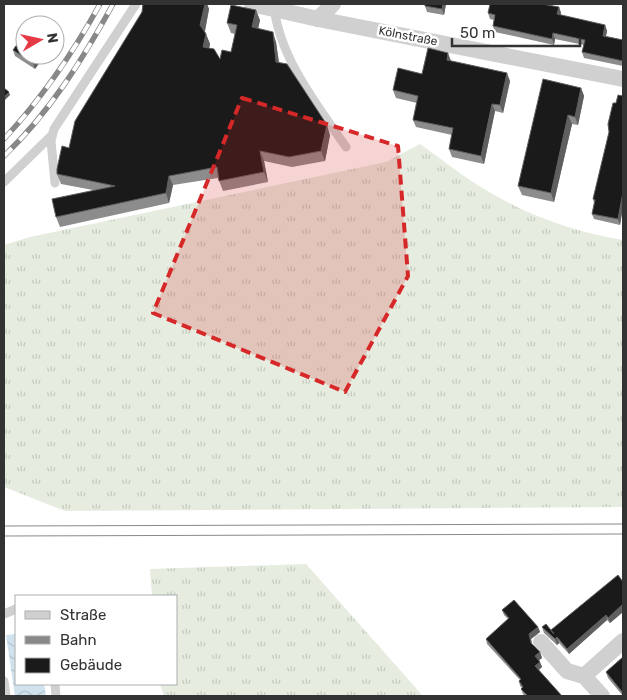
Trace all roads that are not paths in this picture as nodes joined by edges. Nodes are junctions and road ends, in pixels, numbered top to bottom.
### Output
1 (136, 4) edge
2 (252, 4) edge
3 (333, 4) edge
4 (274, 8) junction
5 (318, 19) junction
6 (623, 79) edge
7 (52, 135) junction
8 (346, 147) dead end
9 (4, 182) edge
10 (55, 184) edge
11 (623, 641) edge
12 (541, 642) dead end
13 (584, 676) junction
14 (4, 681) edge
15 (6, 696) edge
16 (602, 696) edge

1 - 7 lane
2 - 4 street, Kölnstraße
3 - 5 street
4 - 5 street, Kölnstraße
4 - 8 lane
5 - 6 street, Kölnstraße
7 - 9 lane
7 - 10 lane
11 - 13 street
12 - 13 street
13 - 16 street
14 - 15 lane

